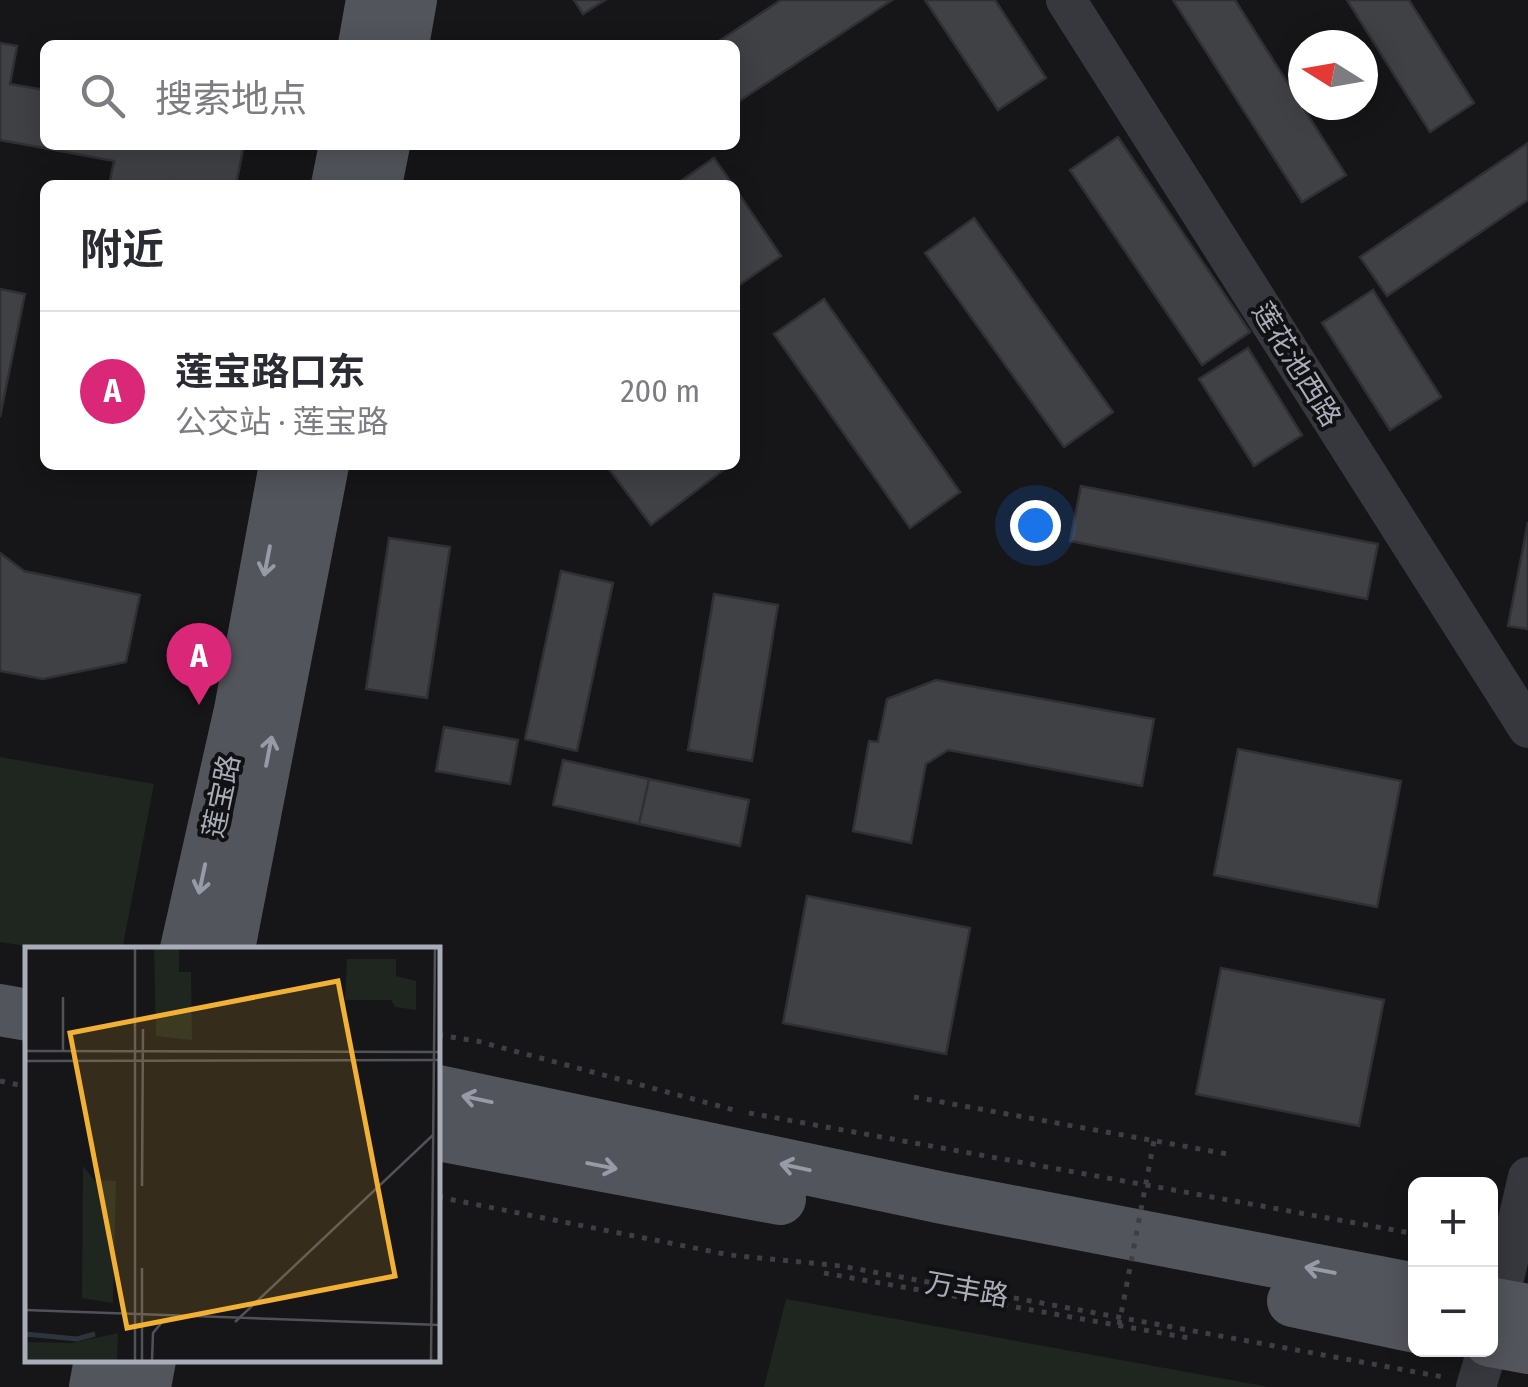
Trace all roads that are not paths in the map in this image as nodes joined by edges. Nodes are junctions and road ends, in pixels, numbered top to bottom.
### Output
1 (372, 0) edge
2 (411, 0) edge
3 (1066, 0) edge
4 (365, 40) edge
5 (404, 40) edge
6 (344, 150) edge
7 (383, 150) edge
8 (339, 180) edge
9 (377, 180) edge
10 (284, 470) edge
11 (322, 470) edge
12 (1528, 728) edge
13 (187, 947) edge
14 (230, 947) edge
15 (0, 1010) edge
16 (25, 1014) edge
17 (0, 1044) edge
18 (25, 1049) edge
19 (440, 1091) edge
20 (440, 1135) edge
21 (1526, 1194) edge
22 (1408, 1287) edge
23 (1498, 1313) edge
24 (1408, 1325) edge
25 (1498, 1340) edge
26 (1528, 1348) edge
27 (100, 1362) edge
28 (150, 1362) edge
29 (95, 1387) edge
30 (144, 1387) edge

1 - 4 main road
2 - 5 main road
3 - 12 street, 莲花池西路
6 - 8 main road
7 - 9 main road
10 -> 13 main road, 莲宝路
14 -> 11 main road, 莲宝路
15 - 16 main road
17 - 18 main road
22 -> 19 main road
20 -> 24 main road, 万丰路
21 - 23 street
25 - 26 main road
27 - 29 main road
28 - 30 main road

